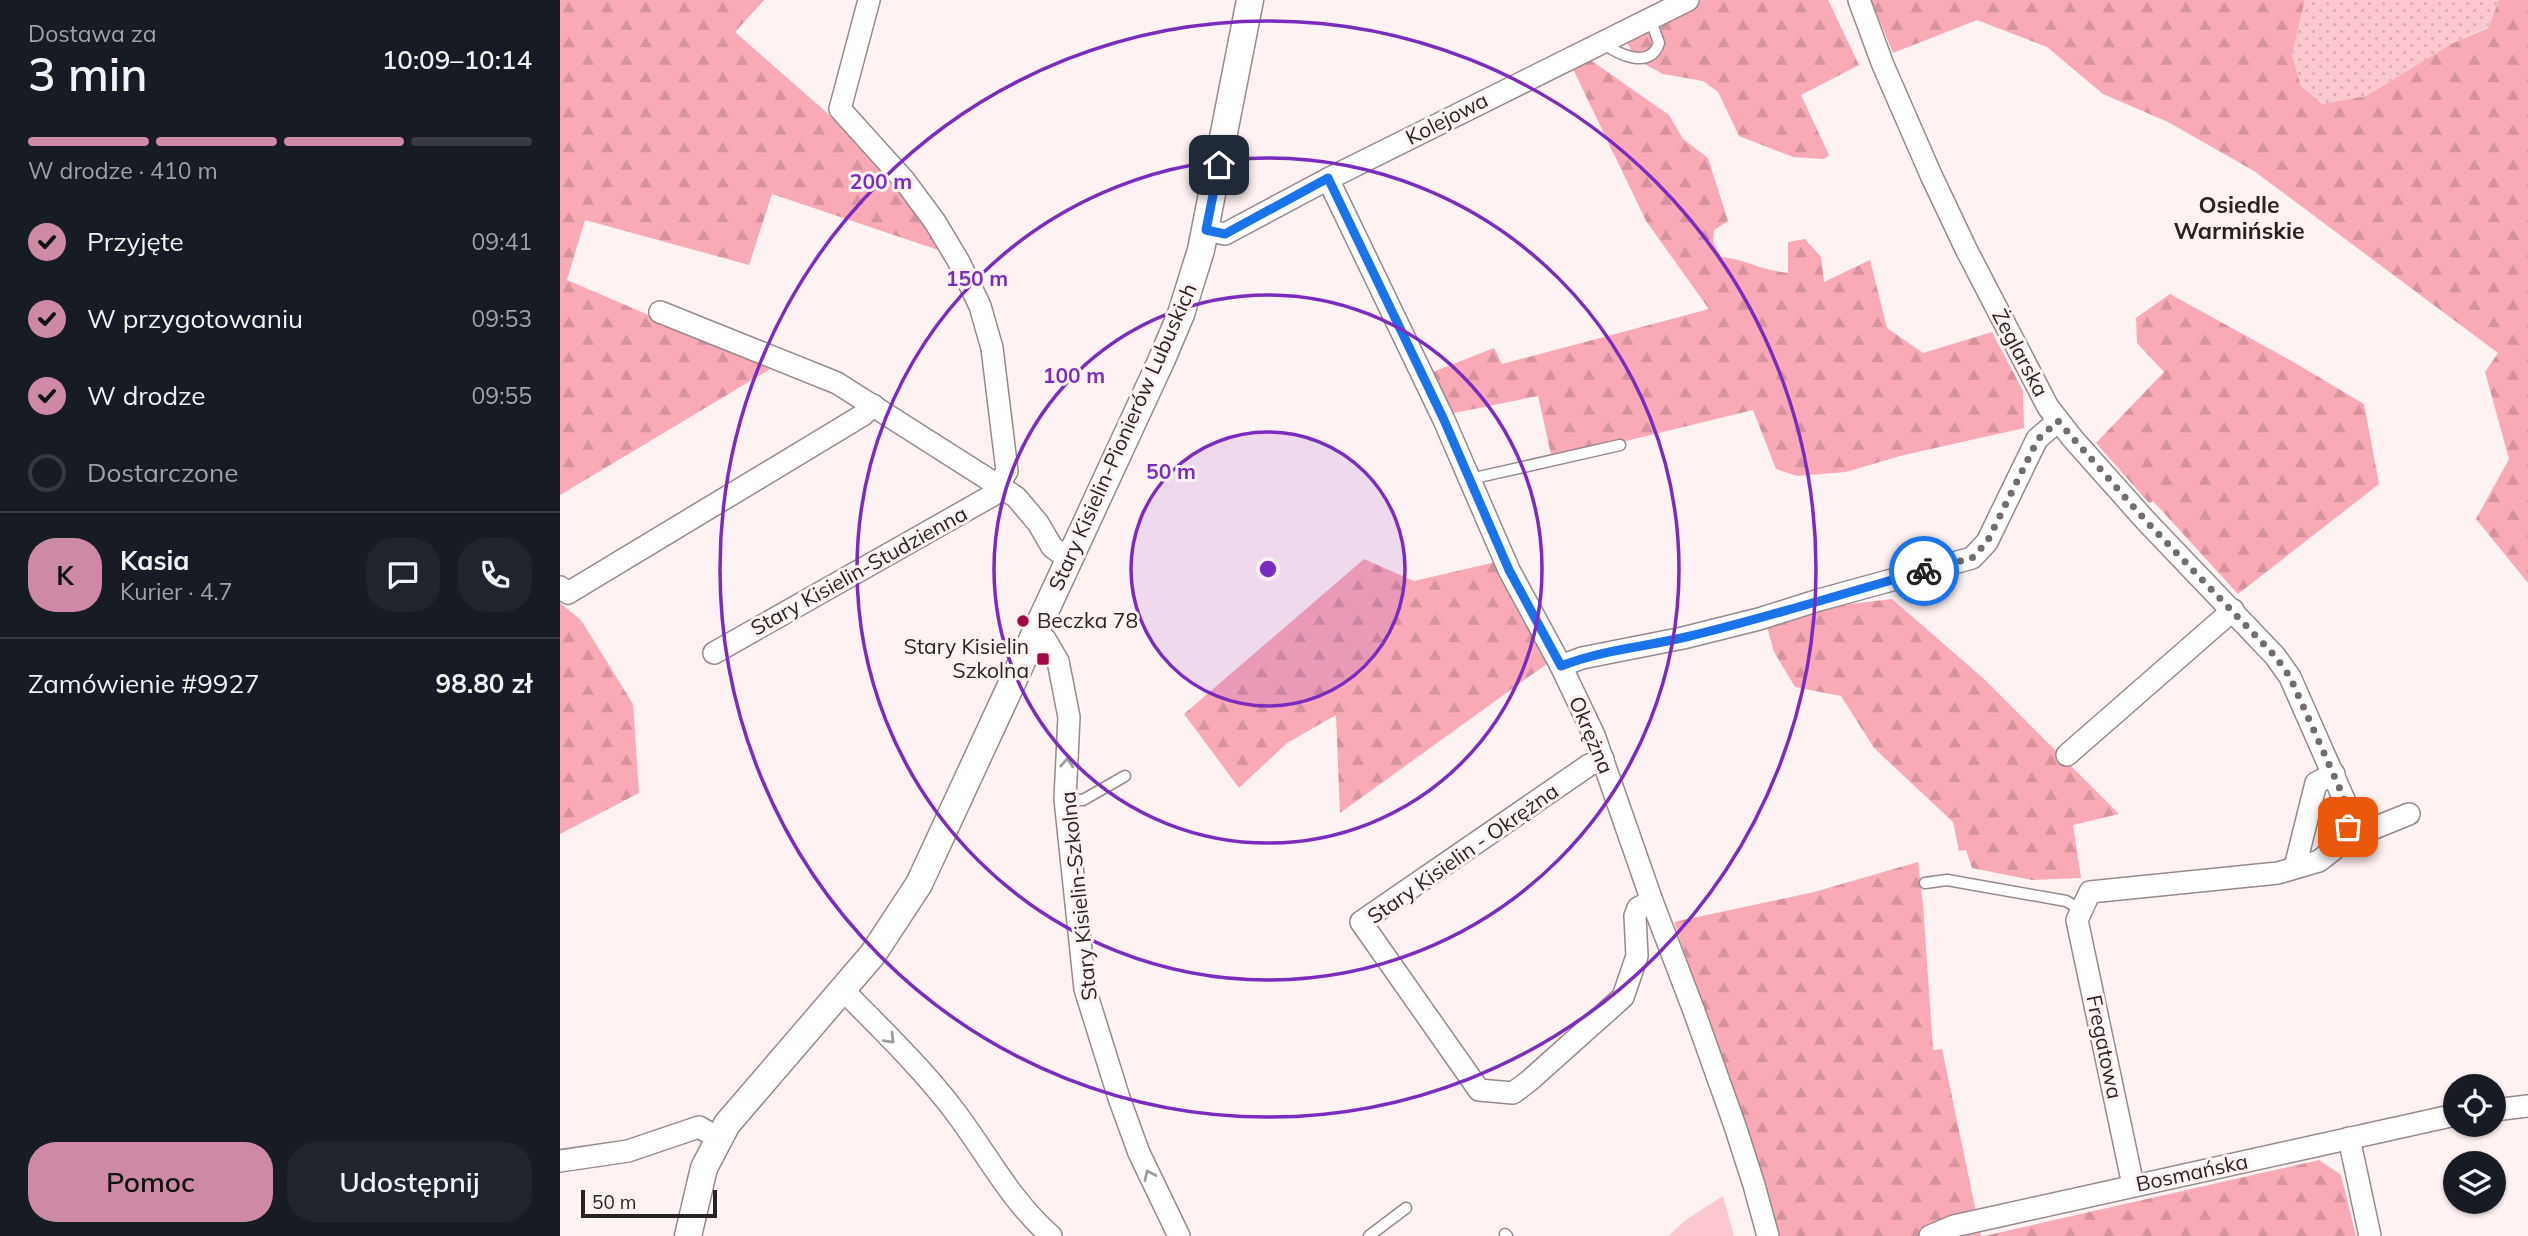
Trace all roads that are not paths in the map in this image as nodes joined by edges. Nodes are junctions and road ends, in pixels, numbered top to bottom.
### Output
1 (869, 0) edge
2 (1250, 0) edge
3 (1688, 0) edge
4 (1859, 0) edge
5 (1650, 18) junction
6 (1602, 43) junction
7 (1328, 178) junction
8 (1206, 230) junction
9 (660, 312) dead end
10 (873, 405) junction
11 (2058, 421) junction
12 (1620, 445) dead end
13 (1470, 479) junction
14 (1000, 485) junction
15 (1070, 560) junction
16 (560, 587) edge
17 (2233, 610) junction
18 (1035, 635) junction
19 (713, 653) dead end
20 (1561, 666) junction
21 (2067, 755) dead end
22 (1603, 759) junction
23 (2334, 774) junction
24 (1125, 776) dead end
25 (1065, 799) junction
26 (2409, 814) dead end
27 (2347, 839) junction
28 (2295, 867) junction
29 (1925, 883) dead end
30 (1652, 901) junction
31 (2080, 909) junction
32 (843, 990) junction
33 (2528, 1106) edge
34 (2506, 1109) edge
35 (2443, 1118) edge
36 (718, 1138) junction
37 (2349, 1138) junction
38 (560, 1161) edge
39 (2133, 1185) junction
40 (1406, 1208) dead end
41 (688, 1236) edge
42 (1051, 1236) edge
43 (1179, 1236) edge
44 (1369, 1236) edge
45 (1768, 1236) edge
46 (1930, 1236) edge
47 (2370, 1236) edge

1 - 14 street
2 - 8 street, Stary Kisielin-Pionierów Lubuskich
3 - 5 street, Kolejowa
4 - 11 street, Żeglarska
5 - 6 street, Kolejowa
5 - 6 lane
6 - 7 street, Kolejowa
7 - 8 street, Kolejowa
7 - 13 street, Okrężna
8 - 15 street, Stary Kisielin-Pionierów Lubuskich
9 - 10 street
10 - 14 street
10 - 16 street
11 - 17 street, Żeglarska
11 - 20 street
12 - 13 lane
13 - 20 street, Okrężna
14 - 15 street
14 - 19 street, Stary Kisielin-Studzienna
15 - 18 street, Stary Kisielin-Pionierów Lubuskich
17 - 21 street
17 - 23 street, Żeglarska
25 -> 18 street, Stary Kisielin-Szkolna
18 - 32 street, Stary Kisielin-Pionierów Lubuskich
20 - 22 street, Okrężna
22 - 30 street, Okrężna
22 - 30 street, Stary Kisielin - Okrężna
23 - 27 street, Żeglarska
23 - 28 street
24 - 25 lane
43 -> 25 street, Stary Kisielin-Szkolna
26 - 27 street
27 - 28 street
28 - 31 street
29 - 31 lane
30 - 45 street, Okrężna
31 - 39 street, Fregatowa
32 - 36 street, Stary Kisielin-Pionierów Lubuskich
32 -> 42 street
33 - 34 street
35 - 37 street, Bosmańska
36 - 38 street
36 - 41 street, Stary Kisielin-Pionierów Lubuskich
37 - 39 street, Bosmańska
37 - 47 street
39 - 46 street, Bosmańska
40 - 44 lane

